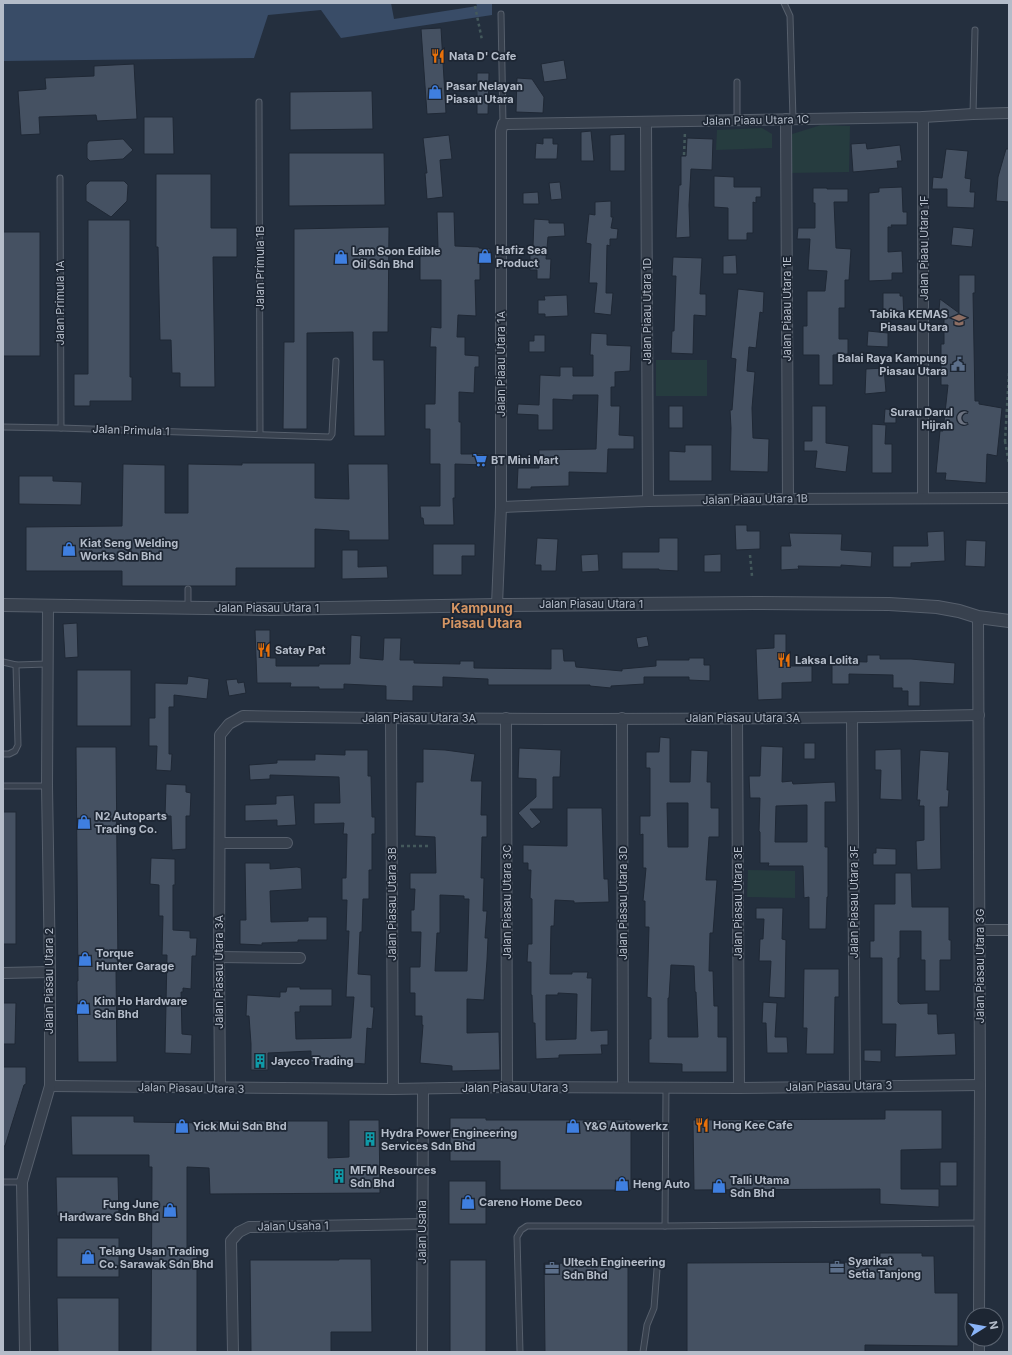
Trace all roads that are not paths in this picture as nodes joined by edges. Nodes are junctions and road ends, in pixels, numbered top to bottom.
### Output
1 (784, 3) edge
2 (501, 14) dead end
3 (975, 30) dead end
4 (737, 82) dead end
5 (259, 102) dead end
6 (973, 114) junction
7 (1009, 114) edge
8 (923, 117) junction
9 (789, 119) junction
10 (737, 120) junction
11 (646, 122) junction
12 (503, 124) junction
13 (60, 178) dead end
14 (336, 361) dead end
15 (3, 427) edge
16 (61, 428) junction
17 (260, 434) junction
18 (923, 498) junction
19 (1009, 498) edge
20 (788, 499) junction
21 (648, 501) junction
22 (501, 507) junction
23 (188, 589) dead end
24 (3, 605) edge
25 (497, 605) junction
26 (48, 606) junction
27 (188, 608) junction
28 (978, 617) junction
29 (1009, 621) edge
30 (3, 662) edge
31 (48, 664) junction
32 (16, 665) junction
33 (979, 715) junction
34 (391, 718) junction
35 (506, 718) junction
36 (622, 718) junction
37 (737, 718) junction
38 (852, 718) junction
39 (3, 754) edge
40 (3, 786) edge
41 (46, 786) junction
42 (220, 843) junction
43 (287, 843) dead end
44 (980, 930) junction
45 (1009, 930) edge
46 (219, 957) junction
47 (300, 958) dead end
48 (50, 972) junction
49 (3, 973) edge
50 (980, 1085) junction
51 (50, 1086) junction
52 (855, 1086) junction
53 (508, 1087) junction
54 (623, 1087) junction
55 (666, 1087) junction
56 (220, 1088) junction
57 (739, 1088) junction
58 (393, 1089) junction
59 (423, 1089) junction
60 (3, 1182) edge
61 (22, 1182) junction
62 (979, 1223) junction
63 (422, 1224) junction
64 (665, 1226) junction
65 (657, 1269) dead end
66 (979, 1307) edge
67 (25, 1352) edge
68 (233, 1352) edge
69 (422, 1352) edge
70 (520, 1352) edge
71 (643, 1352) edge

1 - 9 lane
2 - 12 lane
3 - 6 lane
4 - 10 lane
5 - 17 lane, Jalan Primula 1B
6 - 7 street, Jalan Piaau Utara 1C
6 - 8 street, Jalan Piaau Utara 1C
8 - 9 street, Jalan Piaau Utara 1C
8 - 18 street, Jalan Piaau Utara 1F
9 - 10 street, Jalan Piaau Utara 1C
9 - 20 street, Jalan Piaau Utara 1E
10 - 11 street, Jalan Piaau Utara 1C
11 - 12 street, Jalan Piaau Utara 1C
11 - 21 street, Jalan Piaau Utara 1D
12 - 22 street, Jalan Piaau Utara 1A
13 - 16 lane, Jalan Primula 1A
14 - 17 lane, Jalan Primula 1
15 - 16 lane, Jalan Primula 1
16 - 17 lane, Jalan Primula 1
18 - 19 street, Jalan Piaau Utara 1B
18 - 20 street, Jalan Piaau Utara 1B
20 - 21 street, Jalan Piaau Utara 1B
21 - 22 street, Jalan Piaau Utara 1B
22 - 25 street, Jalan Piaau Utara 1A
23 - 27 lane
24 - 26 street, Jalan Piasau Utara 1
25 - 27 street, Jalan Piasau Utara 1
25 - 28 street, Jalan Piasau Utara 1
26 - 27 street, Jalan Piasau Utara 1
26 - 31 street, Jalan Piasau Utara 2
28 - 29 street, Jalan Piasau Utara 1
28 - 33 street, Jalan Piasau Utara 3G
30 - 32 lane
31 - 32 lane
31 - 41 street, Jalan Piasau Utara 2
32 - 39 lane
33 - 38 street, Jalan Piasau Utara 3A
33 - 44 street, Jalan Piasau Utara 3G
34 - 35 street, Jalan Piasau Utara 3A
34 - 42 street, Jalan Piasau Utara 3A
34 - 58 street, Jalan Piasau Utara 3B
35 - 36 street, Jalan Piasau Utara 3A
35 - 53 street, Jalan Piasau Utara 3C
36 - 37 street, Jalan Piasau Utara 3A
36 - 54 street, Jalan Piasau Utara 3D
37 - 38 street, Jalan Piasau Utara 3A
37 - 57 street, Jalan Piasau Utara 3E
38 - 52 street, Jalan Piasau Utara 3F
40 - 41 lane
41 - 48 street, Jalan Piasau Utara 2
42 - 43 street
42 - 46 street, Jalan Piasau Utara 3A
44 - 45 street
44 - 50 street, Jalan Piasau Utara 3G
46 - 47 street
46 - 56 street, Jalan Piasau Utara 3A
48 - 49 street
48 - 51 street, Jalan Piasau Utara 2
50 - 52 street, Jalan Piasau Utara 3
50 - 62 street, Jalan Piasau Utara 3G
51 - 56 street, Jalan Piasau Utara 3
51 - 61 street, Jalan Piasau Utara 2
52 - 57 street, Jalan Piasau Utara 3
53 - 54 street, Jalan Piasau Utara 3
53 - 59 street, Jalan Piasau Utara 3
54 - 55 street, Jalan Piasau Utara 3
55 - 57 street, Jalan Piasau Utara 3
55 - 64 lane
56 - 58 street, Jalan Piasau Utara 3
58 - 59 street, Jalan Piasau Utara 3
59 - 63 street, Jalan Usaha
60 - 61 lane
61 - 67 street, Jalan Piasau Utara 2
62 - 64 lane
62 - 66 street, Jalan Piasau Utara 3G
63 - 68 street, Jalan Usaha 1
63 - 69 street, Jalan Usaha
64 - 70 lane
65 - 71 lane

